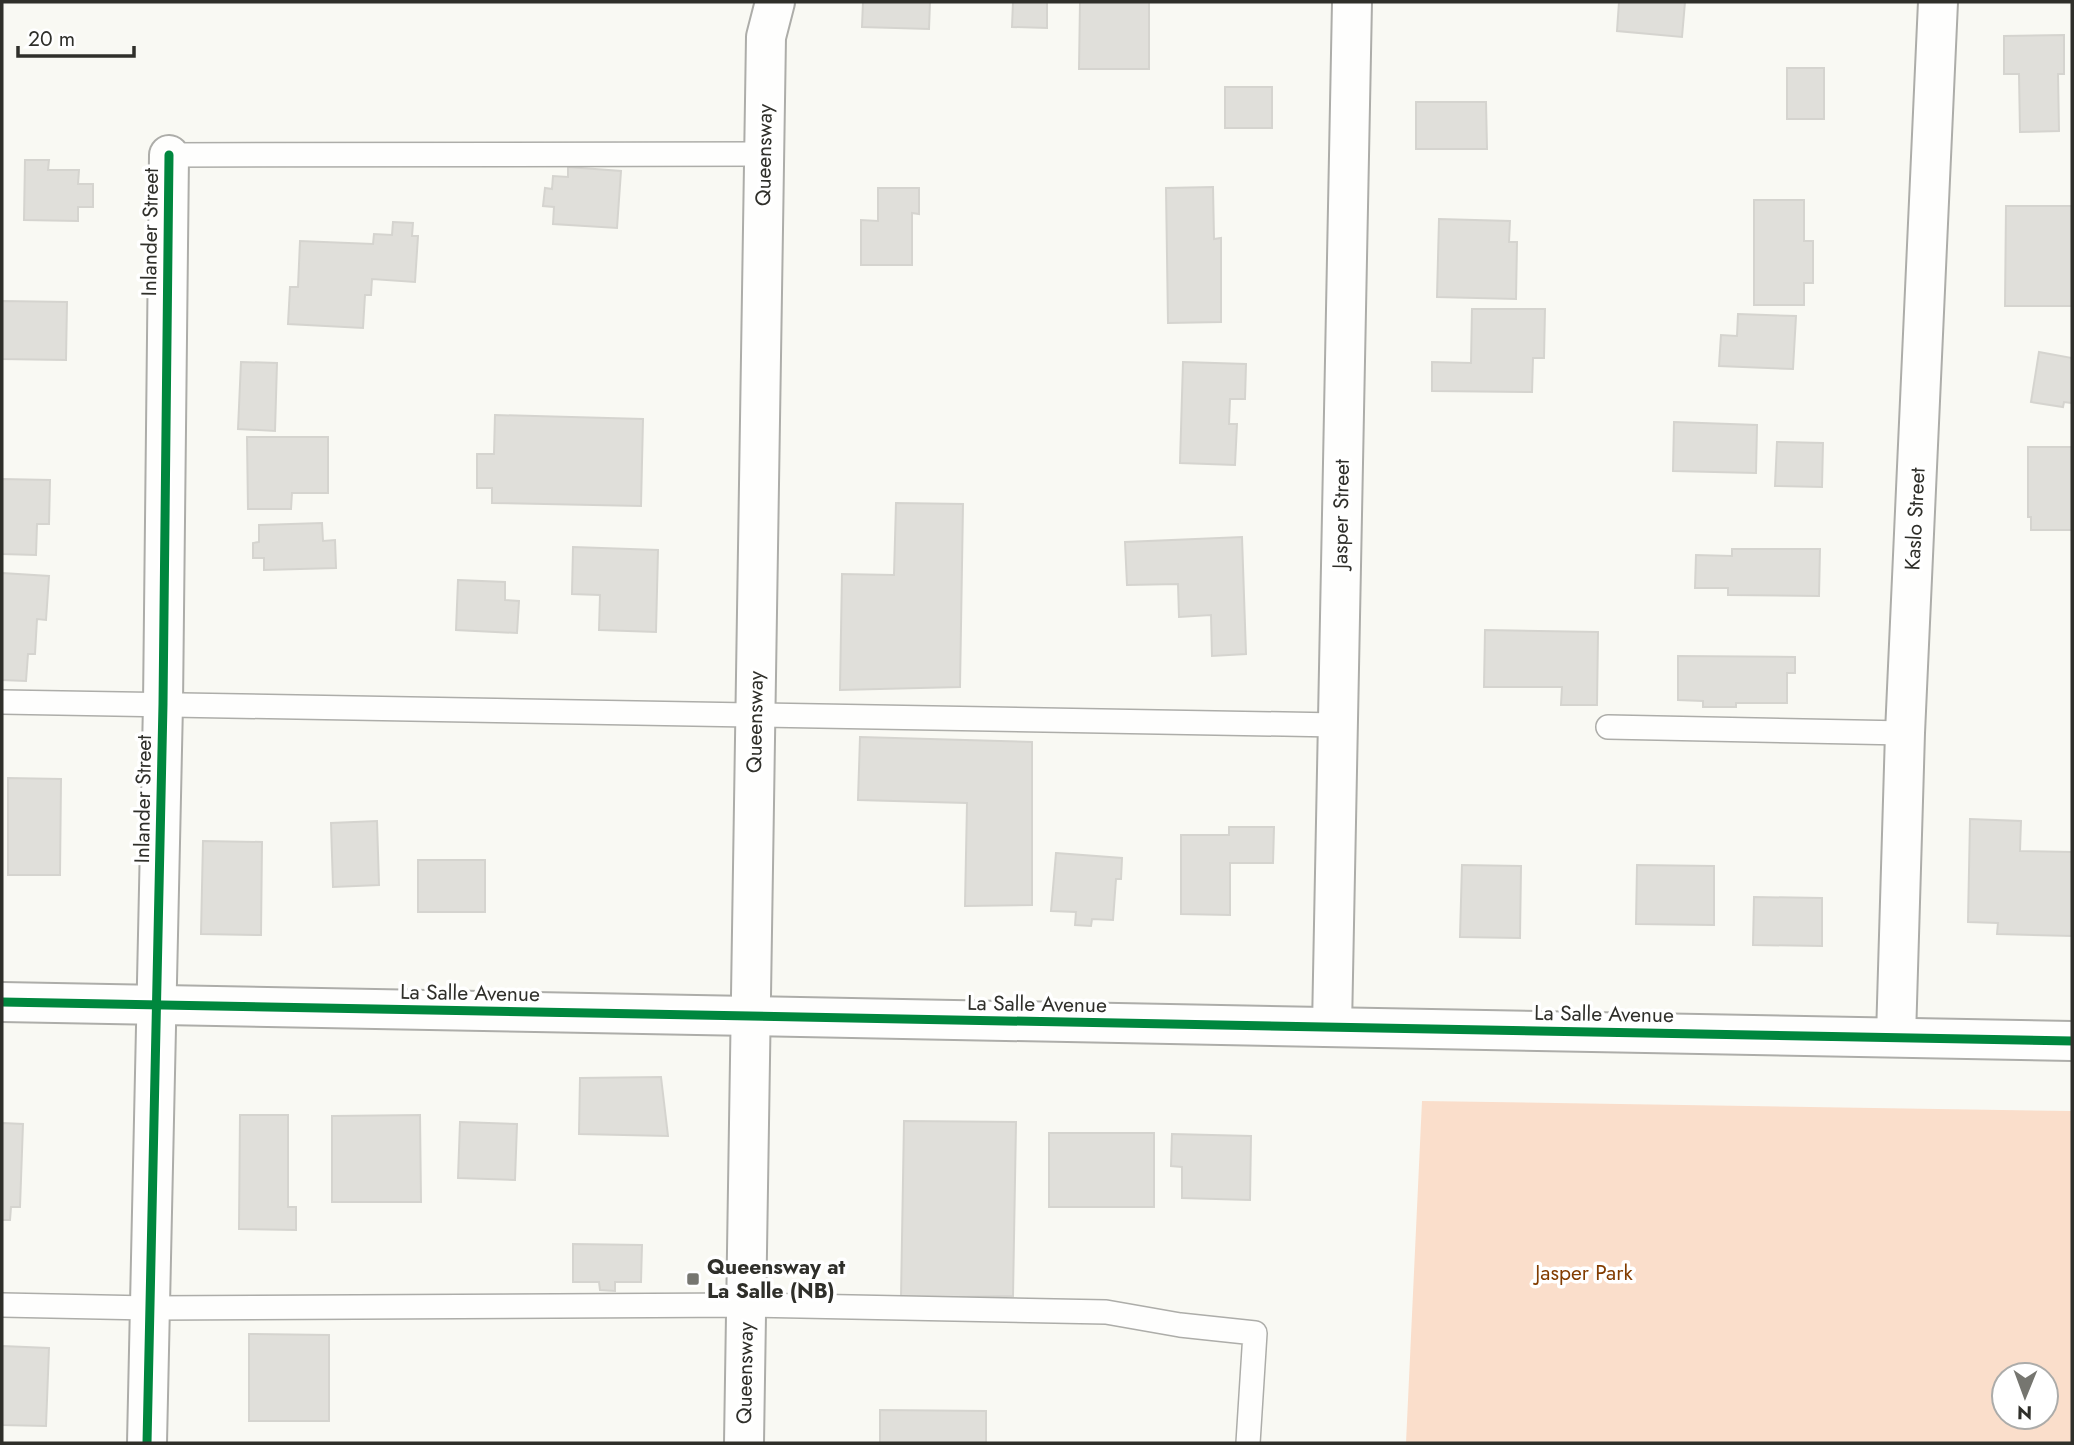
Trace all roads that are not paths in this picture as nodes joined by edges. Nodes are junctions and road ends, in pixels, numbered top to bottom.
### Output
1 (775, 2) edge
2 (1352, 2) edge
3 (1938, 2) edge
4 (764, 154) junction
5 (169, 155) joint
6 (2, 702) edge
7 (163, 704) junction
8 (755, 714) junction
9 (1337, 724) junction
10 (1608, 727) dead end
11 (1905, 733) junction
12 (2, 1002) edge
13 (155, 1006) junction
14 (751, 1016) junction
15 (1332, 1027) junction
16 (1896, 1037) junction
17 (2072, 1041) edge
18 (2, 1305) edge
19 (746, 1305) junction
20 (149, 1308) junction
21 (148, 1443) edge
22 (744, 1443) edge
23 (1248, 1443) edge

1 - 4 street, Queensway
2 - 9 street, Jasper Street
3 - 11 street, Kaslo Street
4 - 5 lane
4 - 8 street, Queensway
5 - 7 street, Inlander Street
6 - 7 lane
7 - 8 lane
7 - 13 street, Inlander Street
8 - 9 lane
8 - 14 street, Queensway
9 - 15 street, Jasper Street
10 - 11 lane
11 - 16 street, Kaslo Street
12 - 13 street, La Salle Avenue
13 - 14 street, La Salle Avenue
13 - 20 street, Inlander Street
14 - 15 street, La Salle Avenue
14 - 19 street, Queensway
15 - 16 street, La Salle Avenue
16 - 17 street, La Salle Avenue
18 - 20 lane
19 - 20 lane
19 - 22 street, Queensway
19 - 23 lane
20 - 21 street, Inlander Street

